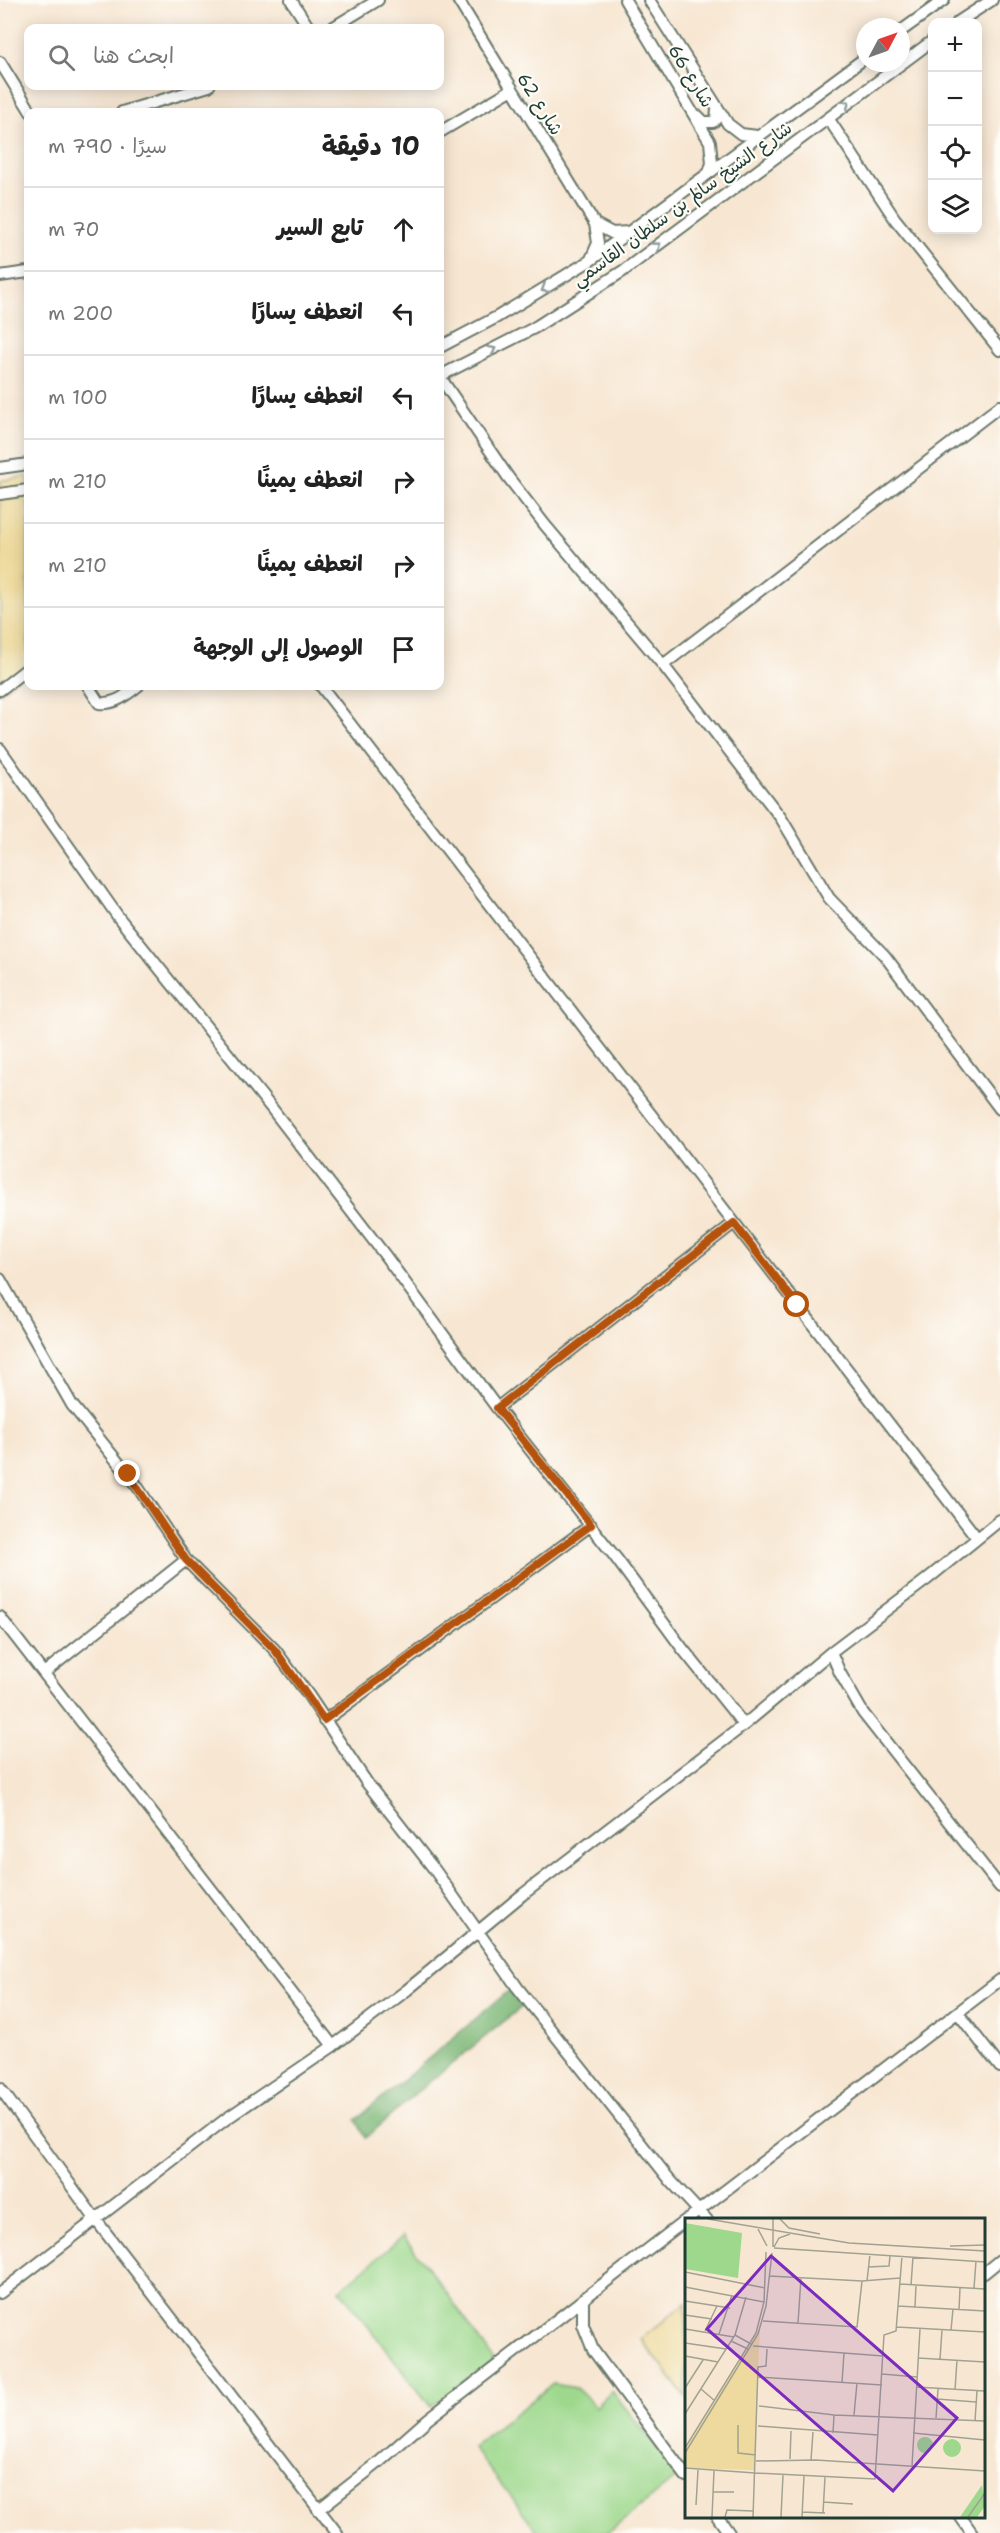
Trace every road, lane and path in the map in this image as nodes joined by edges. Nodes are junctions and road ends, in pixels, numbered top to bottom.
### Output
1 (291, 0) edge
2 (378, 0) edge
3 (458, 0) edge
4 (625, 0) edge
5 (649, 0) edge
6 (944, 0) edge
7 (992, 0) edge
8 (964, 18) edge
9 (306, 24) edge
10 (339, 24) edge
11 (910, 25) edge
12 (928, 45) edge
13 (0, 62) edge
14 (856, 64) edge
15 (196, 90) edge
16 (511, 90) junction
17 (688, 104) junction
18 (29, 108) edge
19 (135, 108) edge
20 (717, 110) junction
21 (828, 118) junction
22 (444, 130) edge
23 (757, 136) junction
24 (708, 173) junction
25 (595, 224) junction
26 (632, 230) junction
27 (591, 260) junction
28 (24, 273) edge
29 (0, 276) edge
30 (444, 345) edge
31 (1000, 350) edge
32 (444, 374) edge
33 (444, 382) edge
34 (1000, 406) edge
35 (24, 465) edge
36 (0, 468) edge
37 (24, 491) edge
38 (0, 495) edge
39 (663, 665) junction
40 (24, 671) edge
41 (0, 690) edge
42 (91, 690) edge
43 (133, 690) edge
44 (324, 690) edge
45 (0, 749) edge
46 (1000, 1109) edge
47 (734, 1223) junction
48 (0, 1278) edge
49 (497, 1408) junction
50 (1000, 1520) edge
51 (591, 1525) junction
52 (977, 1538) junction
53 (186, 1560) junction
54 (0, 1617) edge
55 (831, 1652) junction
56 (44, 1673) junction
57 (324, 1720) junction
58 (744, 1725) junction
59 (1000, 1887) edge
60 (477, 1931) junction
61 (1000, 1980) edge
62 (958, 2013) junction
63 (333, 2046) junction
64 (1000, 2067) edge
65 (0, 2088) edge
66 (698, 2211) junction
67 (689, 2218) edge
68 (705, 2218) edge
69 (96, 2220) junction
70 (685, 2222) edge
71 (1000, 2260) edge
72 (985, 2272) edge
73 (0, 2293) edge
74 (584, 2299) junction
75 (685, 2473) edge
76 (318, 2510) junction
77 (718, 2518) edge
78 (961, 2518) edge
79 (337, 2533) edge
80 (729, 2533) edge
81 (972, 2533) edge

1 - 9 street
2 - 10 street
3 - 16 street, شارع 62
4 - 17 street, شارع 66
5 - 20 street, شارع 66
6 - 11 street
7 - 8 street
21 -> 12 street, شارع الشيخ سالم بن سلطان القاسمي
13 - 18 street
14 - 23 street, شارع الشيخ سالم بن سلطان القاسمي
15 - 19 street
16 - 22 street
16 - 25 street, شارع 62
17 - 20 street
17 - 24 street, شارع 66
20 - 23 street, شارع 66
21 - 31 street
32 -> 21 street, شارع الشيخ سالم بن سلطان القاسمي
23 - 24 street, شارع الشيخ سالم بن سلطان القاسمي
24 - 26 street, شارع الشيخ سالم بن سلطان القاسمي
25 - 26 street
25 - 27 street
26 - 27 street, شارع الشيخ سالم بن سلطان القاسمي
27 -> 30 street, شارع الشيخ سالم بن سلطان القاسمي
28 - 29 street
33 - 39 street
34 - 39 street
35 - 36 street
37 - 38 street
39 - 46 street
40 - 41 street
42 - 43 street
44 - 47 street
45 - 49 street
47 - 49 street
47 - 52 street
48 - 53 street
49 - 51 street
50 - 52 street
51 - 57 street
51 - 58 street
52 - 55 street
53 - 56 street
53 - 57 street
54 - 56 street
55 - 58 street
55 - 59 street
56 - 63 street
57 - 60 street
58 - 60 street
60 - 63 street
60 - 66 street
61 - 62 street
62 - 64 street
62 - 66 street
63 - 69 street
65 - 69 street
66 - 67 street
66 - 68 street
69 - 73 street
69 - 76 street
70 - 74 street
71 - 72 street
74 - 75 street
74 - 76 street
76 - 79 street
77 - 80 street
78 - 81 street

